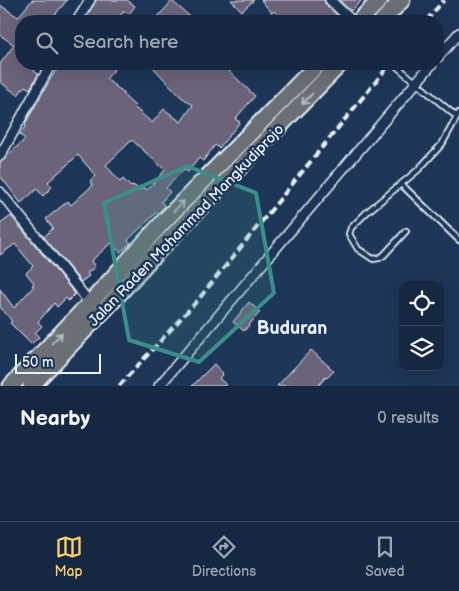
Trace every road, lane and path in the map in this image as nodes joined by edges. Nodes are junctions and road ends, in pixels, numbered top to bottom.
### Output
1 (90, 0) edge
2 (330, 0) edge
3 (380, 0) edge
4 (402, 0) edge
5 (80, 15) edge
6 (346, 15) edge
7 (365, 15) edge
8 (388, 15) edge
9 (459, 33) edge
10 (444, 50) edge
11 (48, 70) edge
12 (312, 70) edge
13 (334, 70) edge
14 (401, 70) edge
15 (427, 70) edge
16 (416, 82) junction
17 (458, 115) edge
18 (0, 156) edge
19 (401, 184) junction
20 (0, 192) edge
21 (164, 221) junction
22 (406, 231) dead end
23 (175, 233) junction
24 (459, 240) edge
25 (139, 248) junction
26 (151, 258) junction
27 (90, 303) junction
28 (11, 386) edge
29 (31, 386) edge
30 (159, 386) edge

1 - 5 street
2 - 6 street
3 - 7 highway
4 - 8 highway
9 - 10 street
11 - 18 street
21 -> 12 highway, Jalan Raden Mohammad Mangkudiprojo
13 -> 23 highway, Jalan Raden Mohammad Mangkudiprojo
14 - 16 lane
15 - 16 street
16 - 17 lane
16 - 30 street
17 - 19 lane
19 - 22 lane
19 - 24 lane
20 - 27 street
21 - 23 highway
21 - 25 highway, Jalan Raden Mohammad Mangkudiprojo
23 - 26 highway, Jalan Raden Mohammad Mangkudiprojo
25 - 26 highway
25 - 27 highway, Jalan Raden Mohammad Mangkudiprojo
26 - 29 highway, Jalan Raden Mohammad Mangkudiprojo
28 -> 27 highway, Jalan Raden Mohammad Mangkudiprojo

